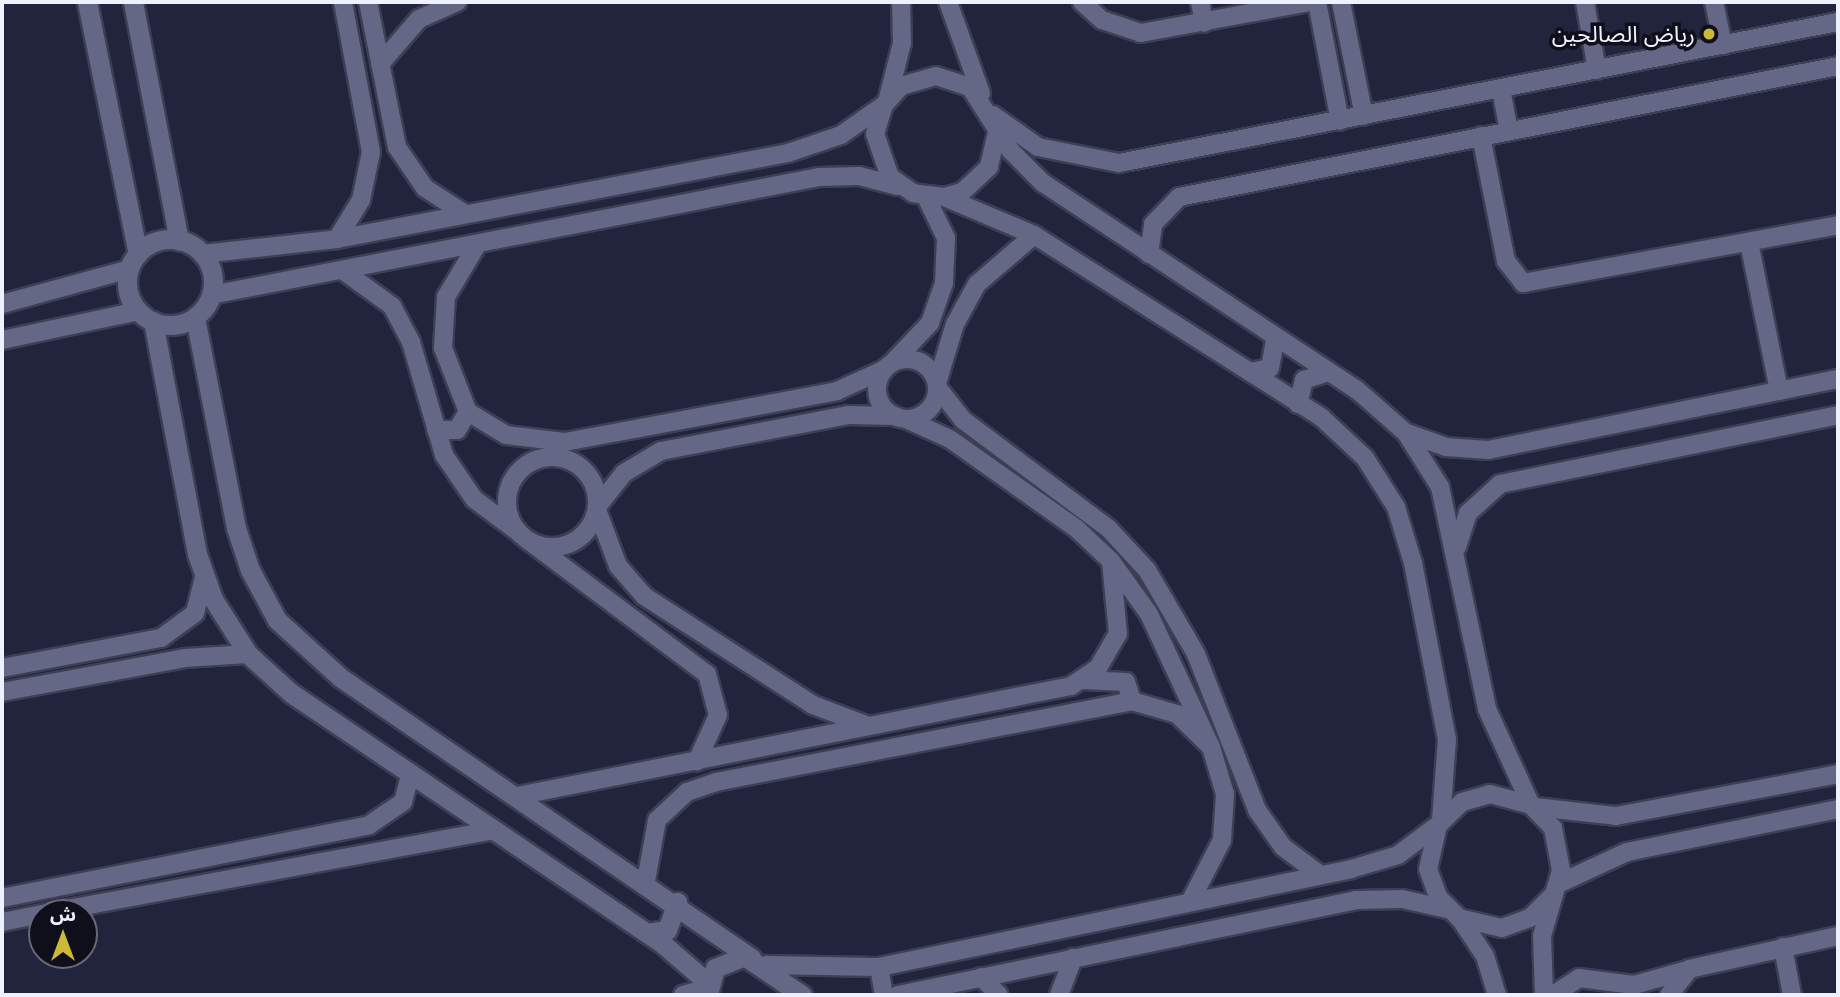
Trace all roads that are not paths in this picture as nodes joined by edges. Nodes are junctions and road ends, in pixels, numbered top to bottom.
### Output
1 (87, 2) edge
2 (133, 2) edge
3 (343, 2) edge
4 (368, 2) edge
5 (453, 2) edge
6 (901, 2) edge
7 (948, 2) edge
8 (1082, 2) edge
9 (1200, 2) edge
10 (1310, 2) edge
11 (1317, 2) edge
12 (1341, 2) edge
13 (1585, 2) edge
14 (1714, 2) edge
15 (1838, 22) edge
16 (1204, 23) junction
17 (1723, 45) junction
18 (380, 64) junction
19 (1838, 66) edge
20 (1597, 70) junction
21 (1501, 89) junction
22 (886, 102) junction
23 (991, 115) junction
24 (1364, 116) junction
25 (1340, 121) junction
26 (1509, 131) junction
27 (1482, 136) junction
28 (397, 147) junction
29 (371, 152) junction
30 (788, 153) junction
31 (793, 181) junction
32 (901, 187) junction
33 (935, 197) junction
34 (465, 214) junction
35 (1838, 225) edge
36 (1034, 235) junction
37 (337, 239) junction
38 (179, 241) junction
39 (1749, 242) junction
40 (477, 245) junction
41 (202, 254) junction
42 (1149, 254) junction
43 (134, 262) junction
44 (345, 271) junction
45 (211, 295) junction
46 (2, 304) edge
47 (146, 316) junction
48 (195, 317) junction
49 (1275, 339) junction
50 (2, 340) edge
51 (888, 366) junction
52 (1250, 372) junction
53 (1328, 372) junction
54 (1838, 379) edge
55 (938, 386) junction
56 (1779, 391) junction
57 (1298, 404) junction
58 (468, 412) junction
59 (1838, 415) edge
60 (900, 418) junction
61 (436, 430) junction
62 (1406, 433) junction
63 (528, 441) junction
64 (565, 442) junction
65 (548, 457) junction
66 (597, 509) junction
67 (523, 536) junction
68 (1456, 554) junction
69 (1111, 561) junction
70 (204, 577) junction
71 (161, 638) junction
72 (248, 654) junction
73 (162, 662) junction
74 (2, 668) edge
75 (1083, 680) junction
76 (2, 692) edge
77 (1132, 701) junction
78 (873, 726) junction
79 (1211, 747) junction
80 (689, 762) junction
81 (1838, 774) edge
82 (410, 775) junction
83 (1247, 790) junction
84 (687, 792) junction
85 (1225, 794) junction
86 (517, 796) junction
87 (1532, 805) junction
88 (1838, 809) edge
89 (380, 821) junction
90 (1439, 823) junction
91 (493, 830) junction
92 (388, 846) junction
93 (1323, 874) junction
94 (646, 881) junction
95 (1555, 891) junction
96 (2, 898) edge
97 (98, 902) edge
98 (677, 902) junction
99 (1190, 902) junction
100 (1333, 904) junction
101 (1453, 913) junction
102 (28, 916) edge
103 (2, 922) edge
104 (647, 933) junction
105 (1838, 936) edge
106 (1783, 947) junction
107 (1073, 958) junction
108 (759, 961) junction
109 (879, 967) junction
110 (1689, 969) junction
111 (981, 977) junction
112 (708, 989) edge
113 (683, 995) edge
114 (802, 995) edge
115 (884, 995) edge
116 (898, 995) edge
117 (999, 995) edge
118 (1059, 995) edge
119 (1497, 995) edge
120 (1544, 995) edge
121 (1553, 995) edge
122 (1670, 995) edge
123 (1792, 995) edge

1 - 43 street
2 - 38 street
3 - 29 street
4 - 18 street
5 - 18 street
6 - 22 street
7 - 23 street
8 - 16 street
9 - 16 street
10 - 16 street
11 - 25 street
12 - 24 street
13 - 20 street
14 - 17 street
15 - 17 street
17 - 20 street
18 - 28 street
19 - 26 street
20 - 21 street
21 - 24 street
21 - 26 street
22 - 23 street
22 - 30 street
22 - 32 street
23 - 25 street
23 - 33 street
23 - 42 street
24 - 25 street
26 - 27 street
27 - 39 street
27 - 42 street
28 - 29 street
28 - 34 street
29 - 37 street
30 - 31 street
30 - 34 street
31 - 32 street
31 - 40 street
32 - 33 street
33 - 36 street
33 - 51 street
34 - 37 street
35 - 39 street
36 - 52 street
36 - 55 street
37 - 41 street
38 - 41 street
38 - 43 street
39 - 56 street
40 - 44 street
40 - 58 street
41 - 45 street
42 - 49 street
43 - 46 street
43 - 47 street
44 - 45 street
44 - 61 street
45 - 48 street
47 - 48 street
47 - 50 street
47 - 70 street
48 - 86 street
49 - 52 street
49 - 53 street
51 - 55 street
51 - 60 street
51 - 64 street
52 - 57 street
53 - 57 street
53 - 62 street
54 - 56 street
55 - 60 street
55 - 83 street
56 - 62 street
57 - 90 street
58 - 61 street
58 - 63 street
59 - 68 street
60 - 66 street
60 - 69 street
61 - 67 street
62 - 68 street
63 - 64 street
63 - 65 street
64 - 65 street
65 - 66 street
65 - 67 street
66 - 67 street
66 - 78 street
67 - 80 street
68 - 87 street
69 - 75 street
69 - 79 street
70 - 71 street
70 - 72 street
71 - 73 street
71 - 74 street
72 - 73 street
72 - 82 street
73 - 76 street
75 - 77 street
75 - 78 street
77 - 79 street
77 - 84 street
78 - 80 street
79 - 85 street
80 - 84 street
80 - 86 street
81 - 87 street
82 - 89 street
82 - 91 street
83 - 85 street
83 - 93 street
84 - 94 street
85 - 99 street
86 - 94 street
87 - 90 street
87 - 95 street
88 - 95 street
89 - 92 street
89 - 96 street
90 - 93 street
90 - 101 street
91 - 92 street
91 - 104 street
92 - 97 street
93 - 99 street
93 - 100 street
94 - 98 street
95 - 101 street
95 - 120 street
98 - 104 street
98 - 108 street
99 - 109 street
100 - 101 street
100 - 107 street
101 - 119 street
102 - 103 street
104 - 112 street
105 - 106 street
106 - 110 street
106 - 123 street
107 - 111 street
107 - 118 street
108 - 109 street
108 - 112 street
108 - 114 street
109 - 115 street
110 - 121 street
110 - 122 street
111 - 116 street
111 - 117 street
112 - 113 street

